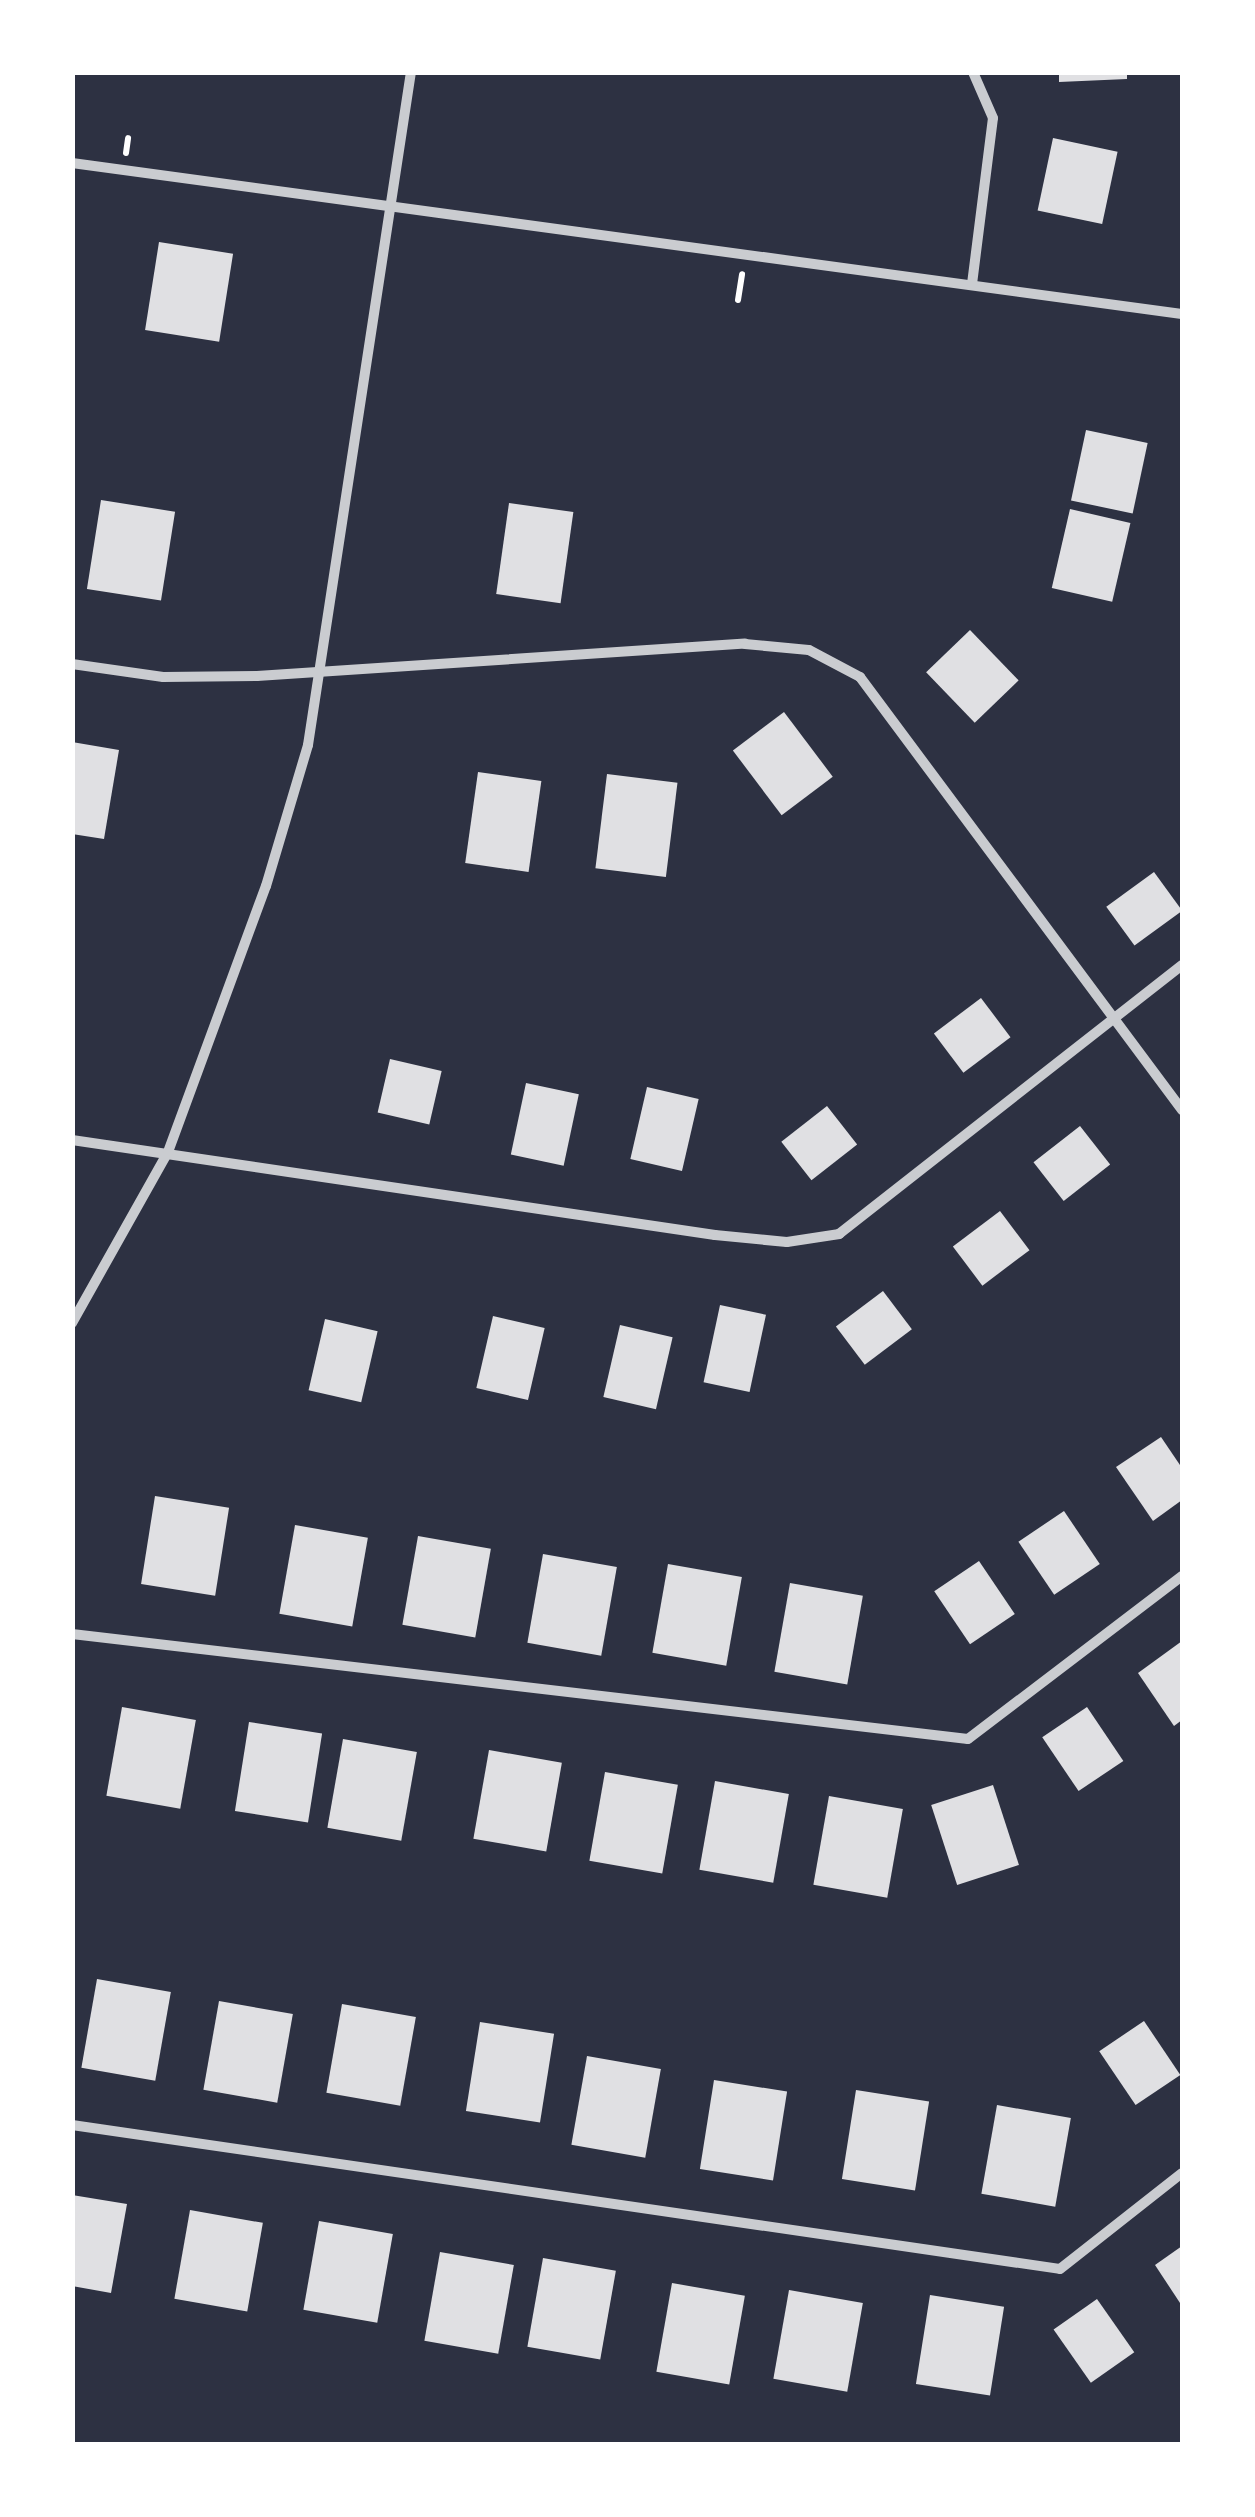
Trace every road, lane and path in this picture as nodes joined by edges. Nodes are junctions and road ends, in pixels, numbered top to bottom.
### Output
1 (411, 72) edge
2 (974, 72) edge
3 (72, 163) edge
4 (390, 203) junction
5 (972, 284) junction
6 (1182, 314) edge
7 (72, 664) edge
8 (318, 674) junction
9 (1182, 965) edge
10 (1113, 1017) junction
11 (1182, 1110) edge
12 (72, 1140) edge
13 (168, 1152) junction
14 (72, 1323) edge
15 (1182, 1576) edge
16 (72, 1634) edge
17 (72, 2125) edge
18 (1182, 2172) edge

1 - 4 street
2 - 5 street
3 - 4 street
4 - 5 street
4 - 8 street
5 - 6 street
7 - 8 street
8 - 10 street
8 - 13 street
9 - 10 street
10 - 11 street
10 - 13 street
12 - 13 street
13 - 14 street
15 - 16 street
17 - 18 street

